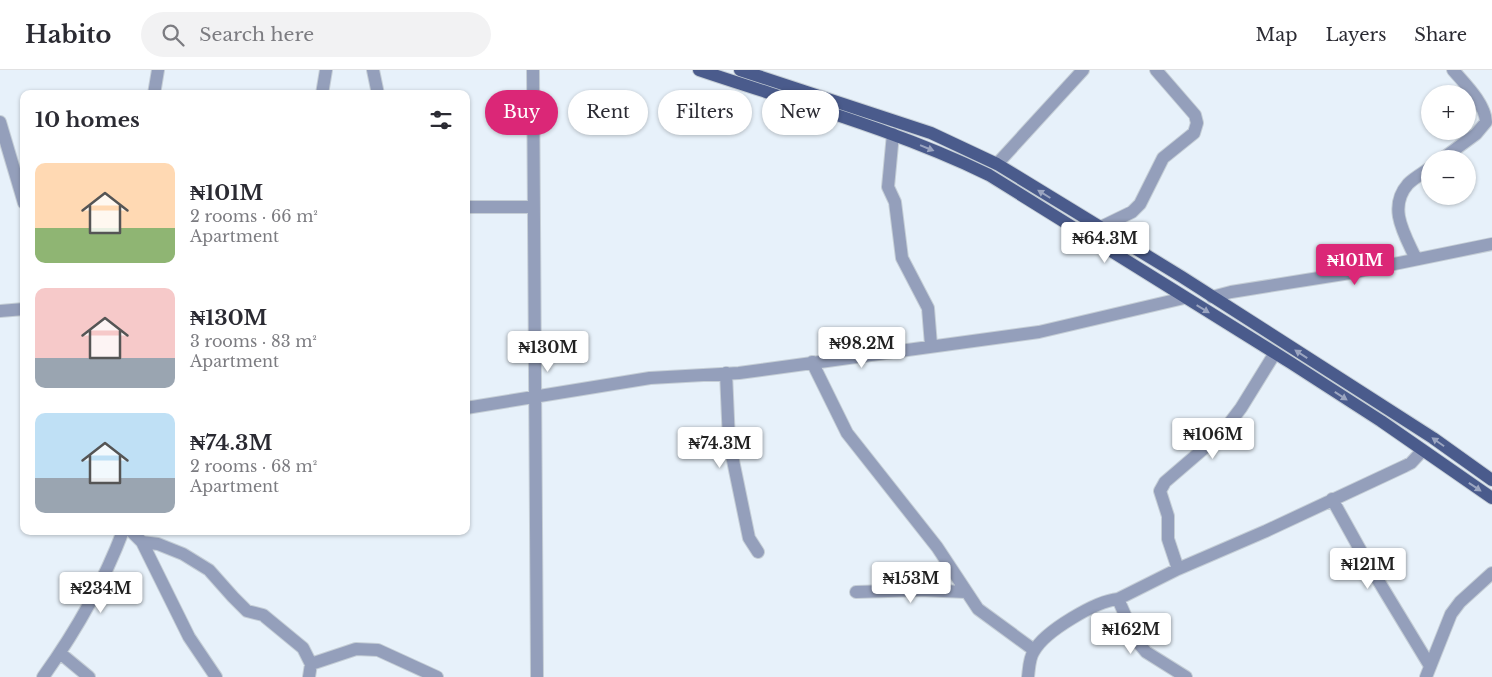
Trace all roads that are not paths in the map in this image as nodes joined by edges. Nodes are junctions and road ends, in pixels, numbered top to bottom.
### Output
1 (158, 70) edge
2 (326, 70) edge
3 (373, 70) edge
4 (533, 70) edge
5 (699, 70) edge
6 (740, 70) edge
7 (1084, 70) edge
8 (1156, 70) edge
9 (1454, 70) edge
10 (155, 90) edge
11 (323, 90) edge
12 (377, 90) edge
13 (0, 122) edge
14 (1489, 126) edge
15 (893, 134) junction
16 (1454, 150) edge
17 (998, 164) junction
18 (1421, 175) edge
19 (20, 190) edge
20 (470, 207) edge
21 (534, 207) junction
22 (1099, 228) junction
23 (1492, 244) edge
24 (1416, 259) junction
25 (1212, 297) junction
26 (1184, 298) junction
27 (20, 309) edge
28 (0, 311) edge
29 (931, 345) junction
30 (1275, 353) junction
31 (812, 362) junction
32 (726, 374) junction
33 (534, 397) junction
34 (470, 407) edge
35 (1422, 451) junction
36 (1492, 480) edge
37 (1492, 498) edge
38 (1332, 499) junction
39 (122, 535) edge
40 (135, 535) edge
41 (142, 542) junction
42 (758, 552) dead end
43 (1178, 569) junction
44 (1492, 573) edge
45 (856, 592) dead end
46 (966, 592) junction
47 (1118, 599) junction
48 (1034, 650) junction
49 (60, 654) junction
50 (311, 664) junction
51 (1428, 672) edge
52 (43, 677) edge
53 (89, 677) edge
54 (216, 677) edge
55 (308, 677) edge
56 (437, 677) edge
57 (536, 677) edge
58 (1028, 677) edge
59 (1186, 677) edge

1 - 10 street
2 - 11 street
3 - 12 street
4 - 21 street
5 - 15 main road
6 - 17 main road
7 - 17 street
8 - 22 street
9 - 14 street
13 - 19 street
14 - 16 street
15 -> 26 main road
15 - 29 street
22 -> 17 main road
18 - 24 street
20 - 21 street
21 - 33 street
22 - 25 main road
23 - 24 street
24 - 25 street
36 -> 25 main road
26 - 29 street
26 -> 30 main road
27 - 28 street
29 - 31 street
30 -> 35 main road
30 - 43 street
31 - 32 street
31 - 46 street
32 - 33 street
32 - 42 street
33 - 34 street
33 - 57 street
35 -> 37 main road
35 - 38 street
38 - 43 street
38 - 51 street
39 - 49 street
40 - 41 street
41 - 50 street
41 - 54 street
43 - 47 street
44 - 51 street
45 - 46 street
46 - 48 street
47 - 48 street
47 - 59 street
48 - 58 street
49 - 52 street
49 - 53 street
50 - 55 street
50 - 56 street

